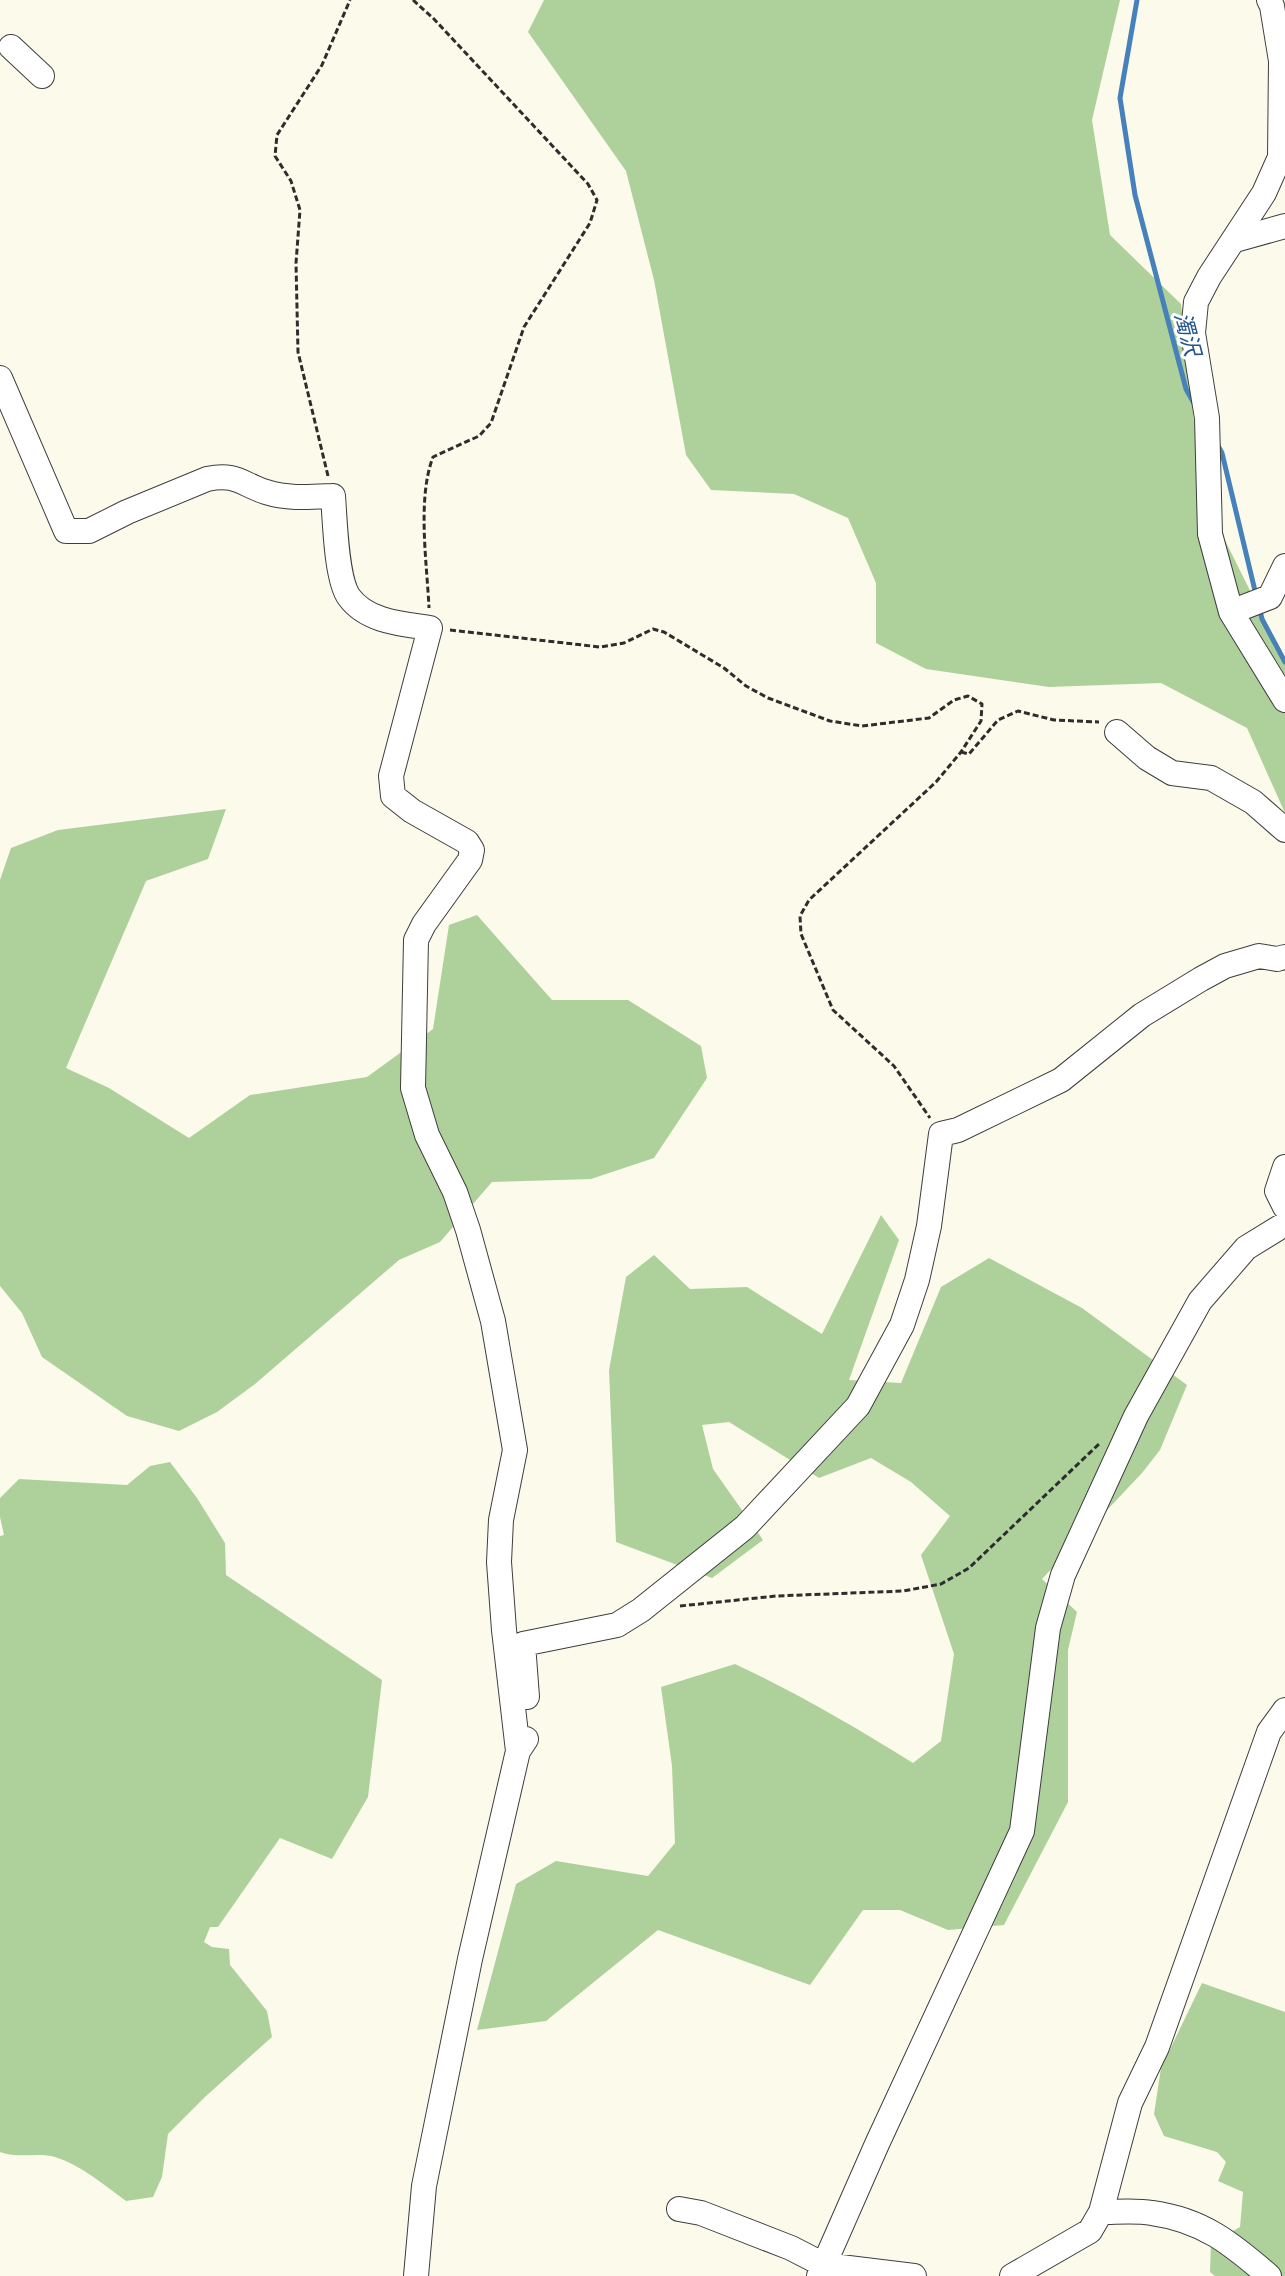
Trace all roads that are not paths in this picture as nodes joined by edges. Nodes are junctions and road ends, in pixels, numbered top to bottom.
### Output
1 (1269, 0) edge
2 (14, 46) edge
3 (42, 76) dead end
4 (1282, 156) edge
5 (1285, 226) edge
6 (1235, 240) junction
7 (0, 378) edge
8 (1285, 566) edge
9 (1231, 612) junction
10 (1285, 699) edge
11 (1117, 732) road end
12 (1285, 830) edge
13 (1285, 957) edge
14 (1285, 1167) edge
15 (1285, 1207) edge
16 (1285, 1224) edge
17 (1285, 1710) edge
18 (518, 1751) junction
19 (679, 2209) dead end
20 (1101, 2212) junction
21 (821, 2270) edge
22 (416, 2276) edge
23 (914, 2276) edge
24 (1012, 2276) edge
25 (1269, 2276) edge

1 - 4 street
2 - 3 street
4 - 6 street
5 - 6 street
6 - 9 street
7 - 18 street
8 - 9 street
9 - 10 street
11 - 12 street
13 - 18 street
14 - 15 street
16 - 21 street
17 - 20 street
18 - 22 street
19 - 21 street
20 - 24 street
20 - 25 street
21 - 23 street

